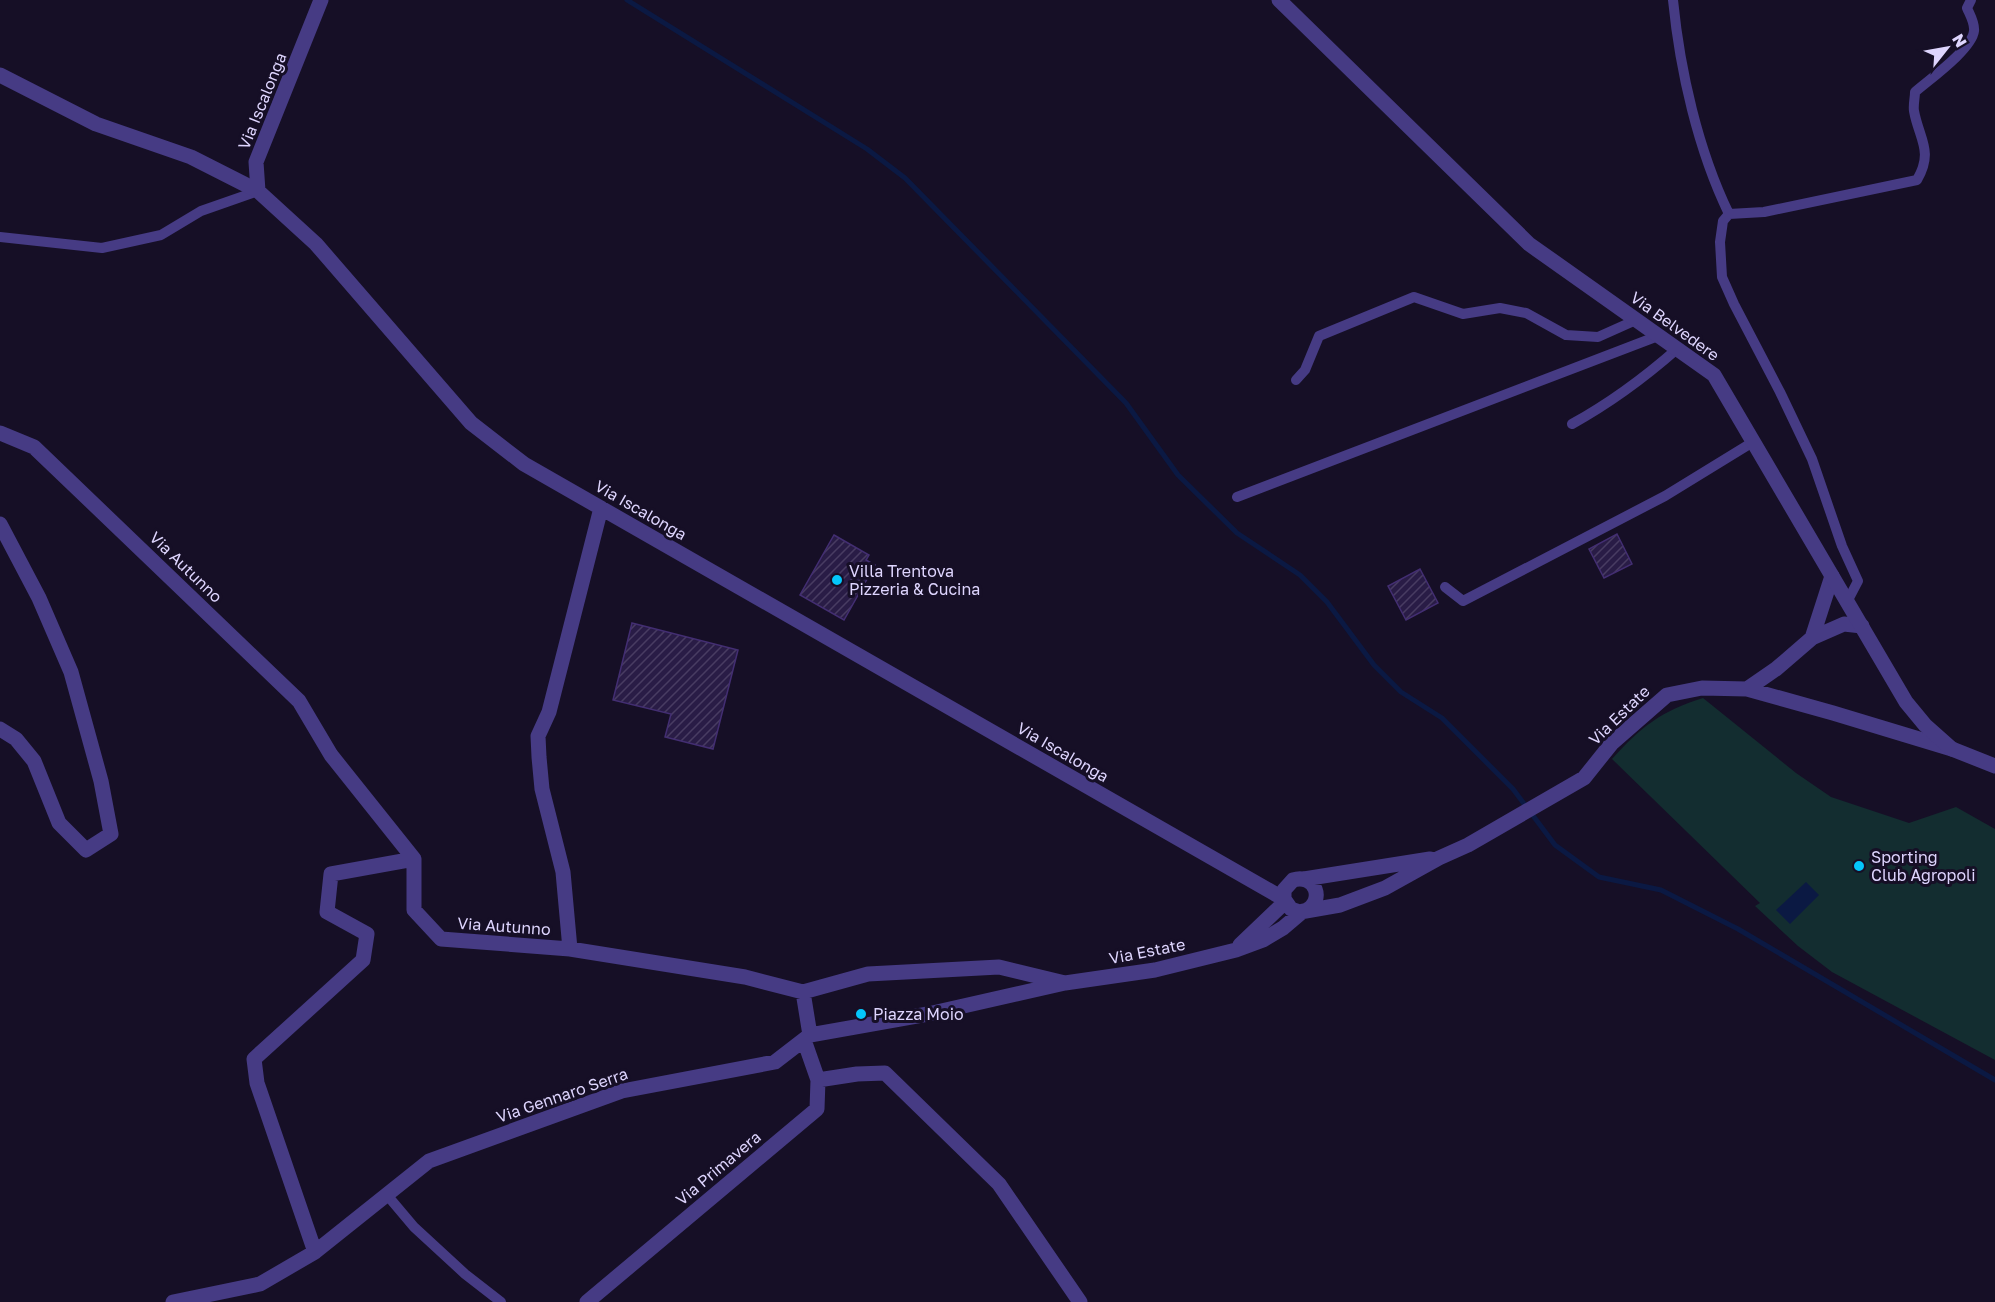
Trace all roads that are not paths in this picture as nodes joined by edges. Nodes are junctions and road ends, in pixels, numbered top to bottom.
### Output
1 (321, 0) edge
2 (1279, 0) edge
3 (1673, 0) edge
4 (1971, 0) edge
5 (0, 75) edge
6 (258, 191) junction
7 (1729, 214) junction
8 (0, 237) edge
9 (1636, 320) junction
10 (1658, 336) junction
11 (1677, 349) junction
12 (1296, 380) dead end
13 (1572, 424) dead end
14 (0, 433) edge
15 (1753, 442) junction
16 (1237, 497) dead end
17 (601, 508) junction
18 (0, 524) edge
19 (1832, 576) junction
20 (1445, 587) dead end
21 (1847, 602) junction
22 (1862, 626) junction
23 (1812, 638) junction
24 (1747, 689) junction
25 (0, 729) edge
26 (1952, 749) junction
27 (1995, 766) edge
28 (1439, 858) junction
29 (414, 859) junction
30 (1248, 879) junction
31 (1298, 880) junction
32 (1285, 900) junction
33 (1304, 911) junction
34 (570, 949) junction
35 (1236, 950) junction
36 (1065, 983) junction
37 (802, 992) junction
38 (807, 1037) junction
39 (818, 1080) junction
40 (387, 1195) junction
41 (315, 1252) junction
42 (173, 1302) edge
43 (501, 1302) edge
44 (587, 1302) edge
45 (1080, 1302) edge

1 - 6 street, Via Iscalonga
2 - 9 street, Via Belvedere
3 - 7 lane
4 - 7 lane
5 - 6 street
6 - 8 lane
6 - 17 street, Via Iscalonga
7 - 21 lane
9 - 10 street, Via Belvedere
9 - 12 lane
10 - 11 street, Via Belvedere
10 - 16 lane
11 - 13 lane
11 - 15 street, Via Belvedere
14 - 29 street, Via Autunno
15 - 19 street, Via Belvedere
15 - 20 lane
17 - 30 street, Via Iscalonga
17 - 34 street
18 - 25 street
19 - 21 street, Via Belvedere
19 - 23 street
21 - 22 street, Via Belvedere
22 - 23 street
22 - 26 street, Via Belvedere
23 - 24 street
24 - 26 street, Via Estate
24 - 28 street, Via Estate
26 - 27 street, Via Belvedere
28 - 31 street, Via Estate
28 - 33 street, Via Estate
29 - 34 street, Via Autunno
29 - 41 street
30 - 31 street, Via Iscalonga
30 - 32 street, Via Iscalonga
31 - 32 street
31 - 33 street
32 - 33 street
32 - 35 street
33 - 35 street, Via Estate
34 - 37 street, Via Autunno
35 - 36 street, Via Estate
36 - 37 street, Via Autunno
36 - 38 street, Via Gennaro Serra
37 - 38 street
38 - 39 street, Via Primavera
38 - 40 street, Via Gennaro Serra
39 - 44 street, Via Primavera
39 - 45 street
40 - 41 street, Via Gennaro Serra
40 - 43 lane
41 - 42 street, Via Gennaro Serra

